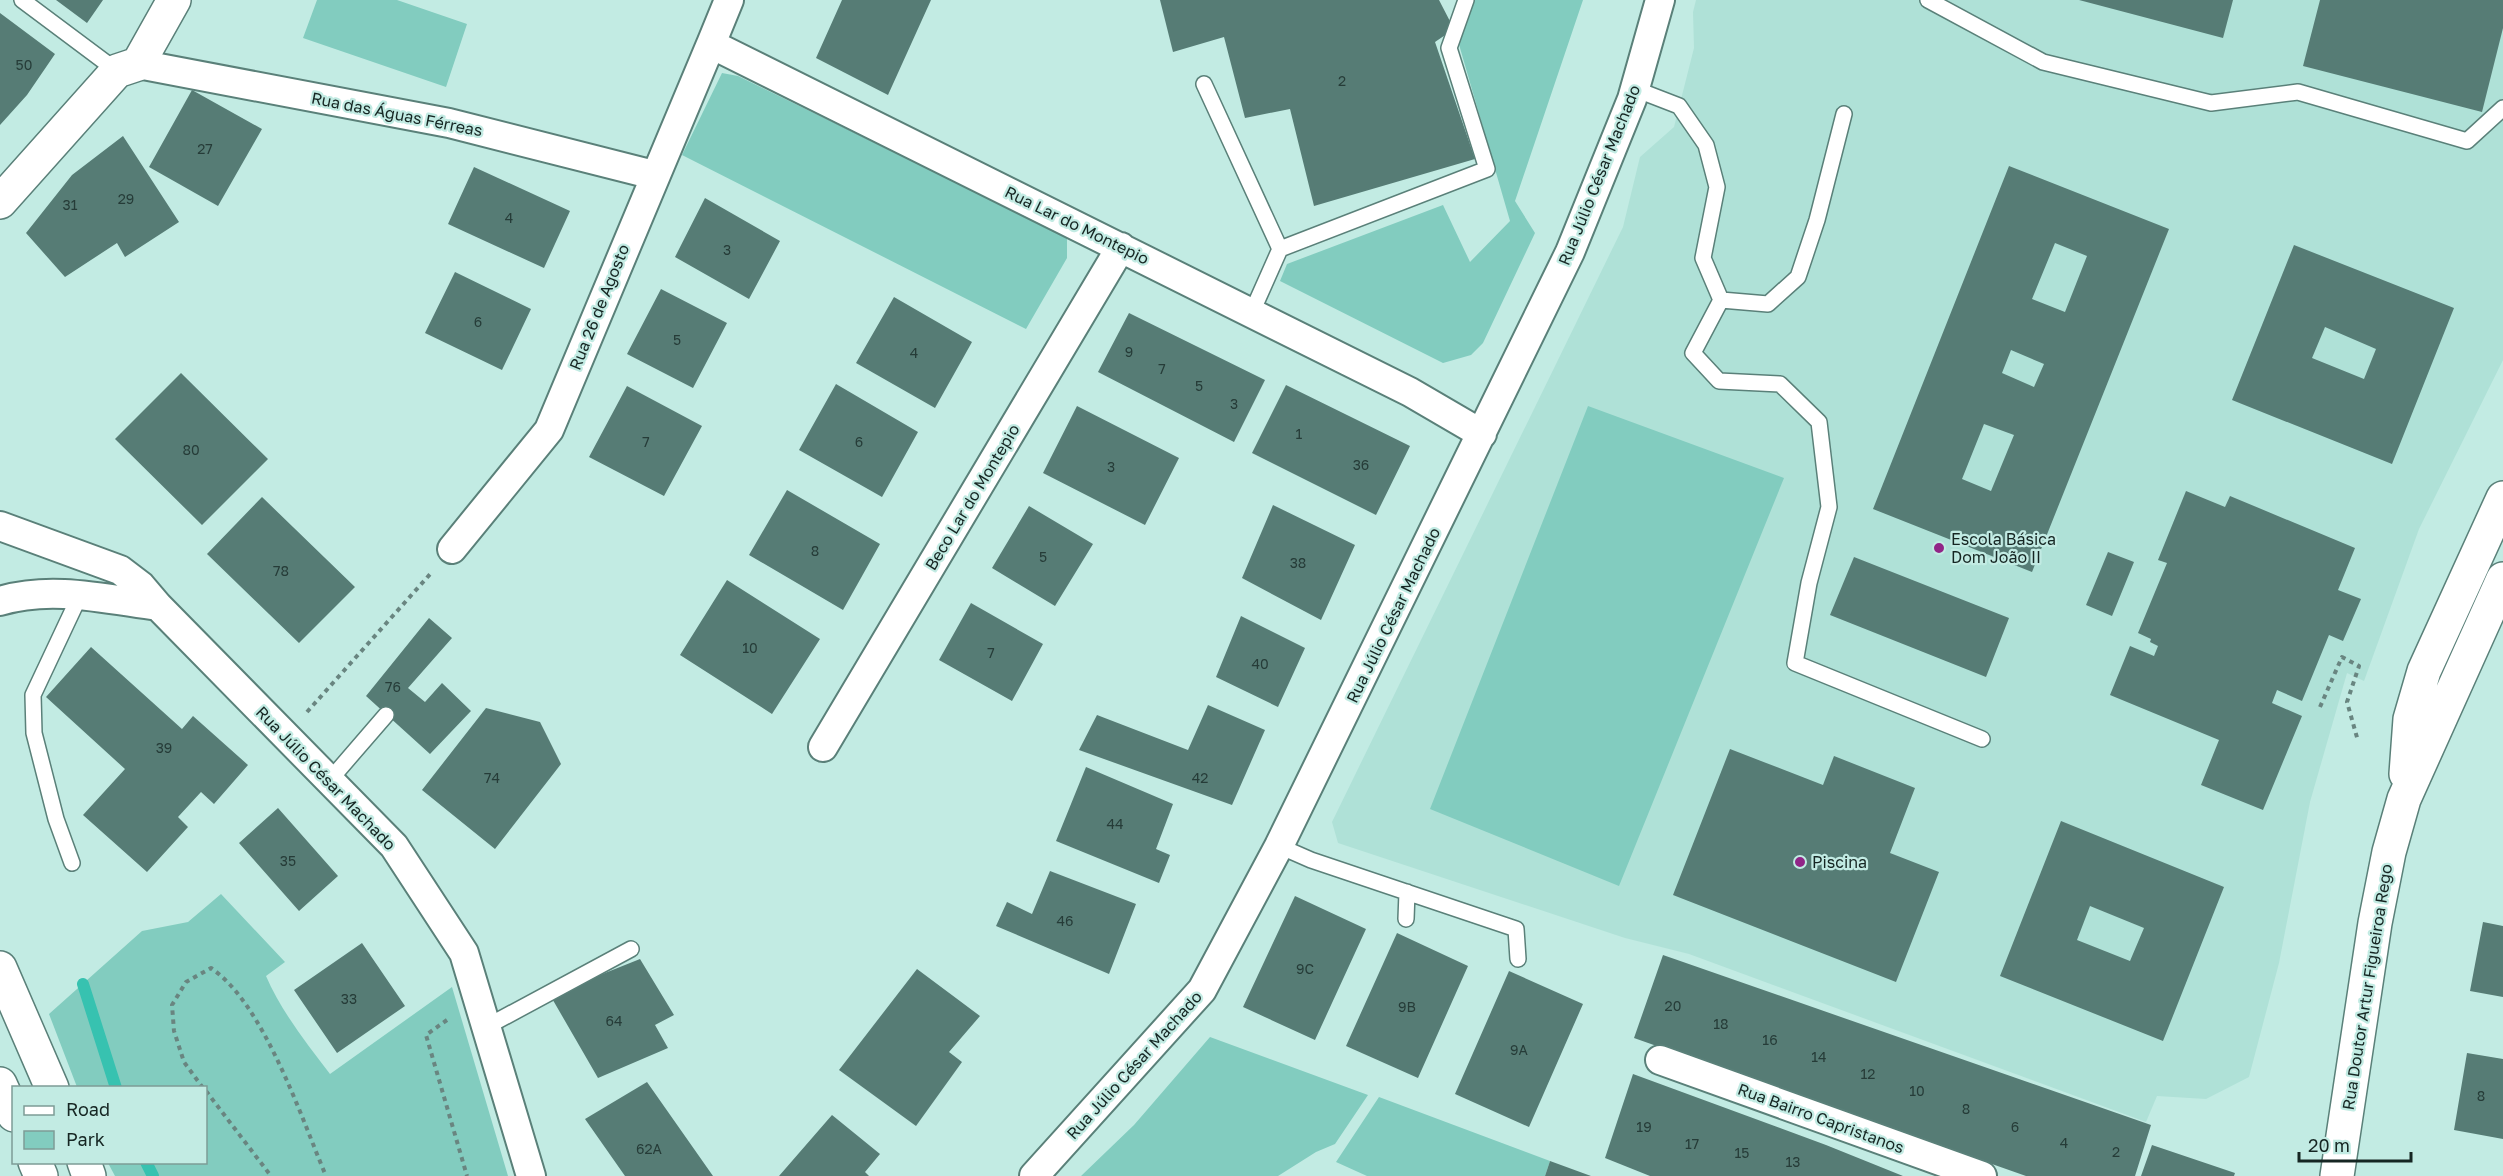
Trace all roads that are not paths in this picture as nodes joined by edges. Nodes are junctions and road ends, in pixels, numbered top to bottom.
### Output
1 (22, 0) edge
2 (174, 0) edge
3 (729, 0) edge
4 (1466, 0) edge
5 (1660, 0) edge
6 (1928, 0) edge
7 (711, 44) junction
8 (128, 68) junction
9 (1204, 84) dead end
10 (1635, 89) junction
11 (2503, 108) edge
12 (1844, 114) dead end
13 (654, 175) junction
14 (0, 202) edge
15 (1121, 248) junction
16 (1281, 249) junction
17 (1722, 300) junction
18 (1251, 312) junction
19 (1482, 434) junction
20 (2503, 498) edge
21 (0, 526) edge
22 (452, 549) road end
23 (2503, 579) edge
24 (80, 595) junction
25 (0, 601) edge
26 (158, 606) junction
27 (386, 715) dead end
28 (1982, 739) dead end
29 (823, 747) dead end
30 (329, 781) junction
31 (2404, 799) junction
32 (1280, 846) junction
33 (72, 863) dead end
34 (1407, 892) junction
35 (1406, 919) dead end
36 (631, 949) dead end
37 (1518, 959) dead end
38 (0, 968) edge
39 (486, 1027) junction
40 (1660, 1060) dead end
41 (0, 1084) edge
42 (51, 1086) edge
43 (12, 1111) edge
44 (531, 1176) edge
45 (1034, 1176) edge
46 (1983, 1176) edge
47 (2337, 1176) edge

1 - 8 lane
2 - 8 main road
3 - 7 street
4 - 16 lane
5 - 10 street, Rua Júlio César Machado
6 - 11 lane
7 - 13 street, Rua 26 de Agosto
7 - 15 street, Rua Lar do Montepio
8 - 13 street, Rua das Águas Férreas
8 - 14 main road
9 - 16 lane
10 - 17 lane
10 - 19 street, Rua Júlio César Machado
12 - 17 lane
13 - 22 street, Rua 26 de Agosto
15 - 18 street, Rua Lar do Montepio
15 - 29 street, Beco Lar do Montepio
16 - 18 lane
17 - 28 lane
18 - 19 street, Rua Lar do Montepio
19 - 32 street, Rua Júlio César Machado
20 - 31 main road, Rua Doutor Artur Figueiroa Rego
21 - 26 street, Rua Júlio César Machado
23 - 31 main road, Rua Doutor Artur Figueiroa Rego
24 - 25 street
24 - 26 street
24 - 33 lane
26 - 30 street, Rua Júlio César Machado
27 - 30 lane
30 - 39 street, Rua Júlio César Machado
31 - 47 main road, Rua Doutor Artur Figueiroa Rego
32 - 34 lane
32 - 45 street, Rua Júlio César Machado
34 - 35 lane
34 - 37 lane
36 - 39 lane
38 - 42 main road
39 - 44 street, Rua Júlio César Machado
40 - 46 street, Rua Bairro Capristanos
41 - 43 main road

